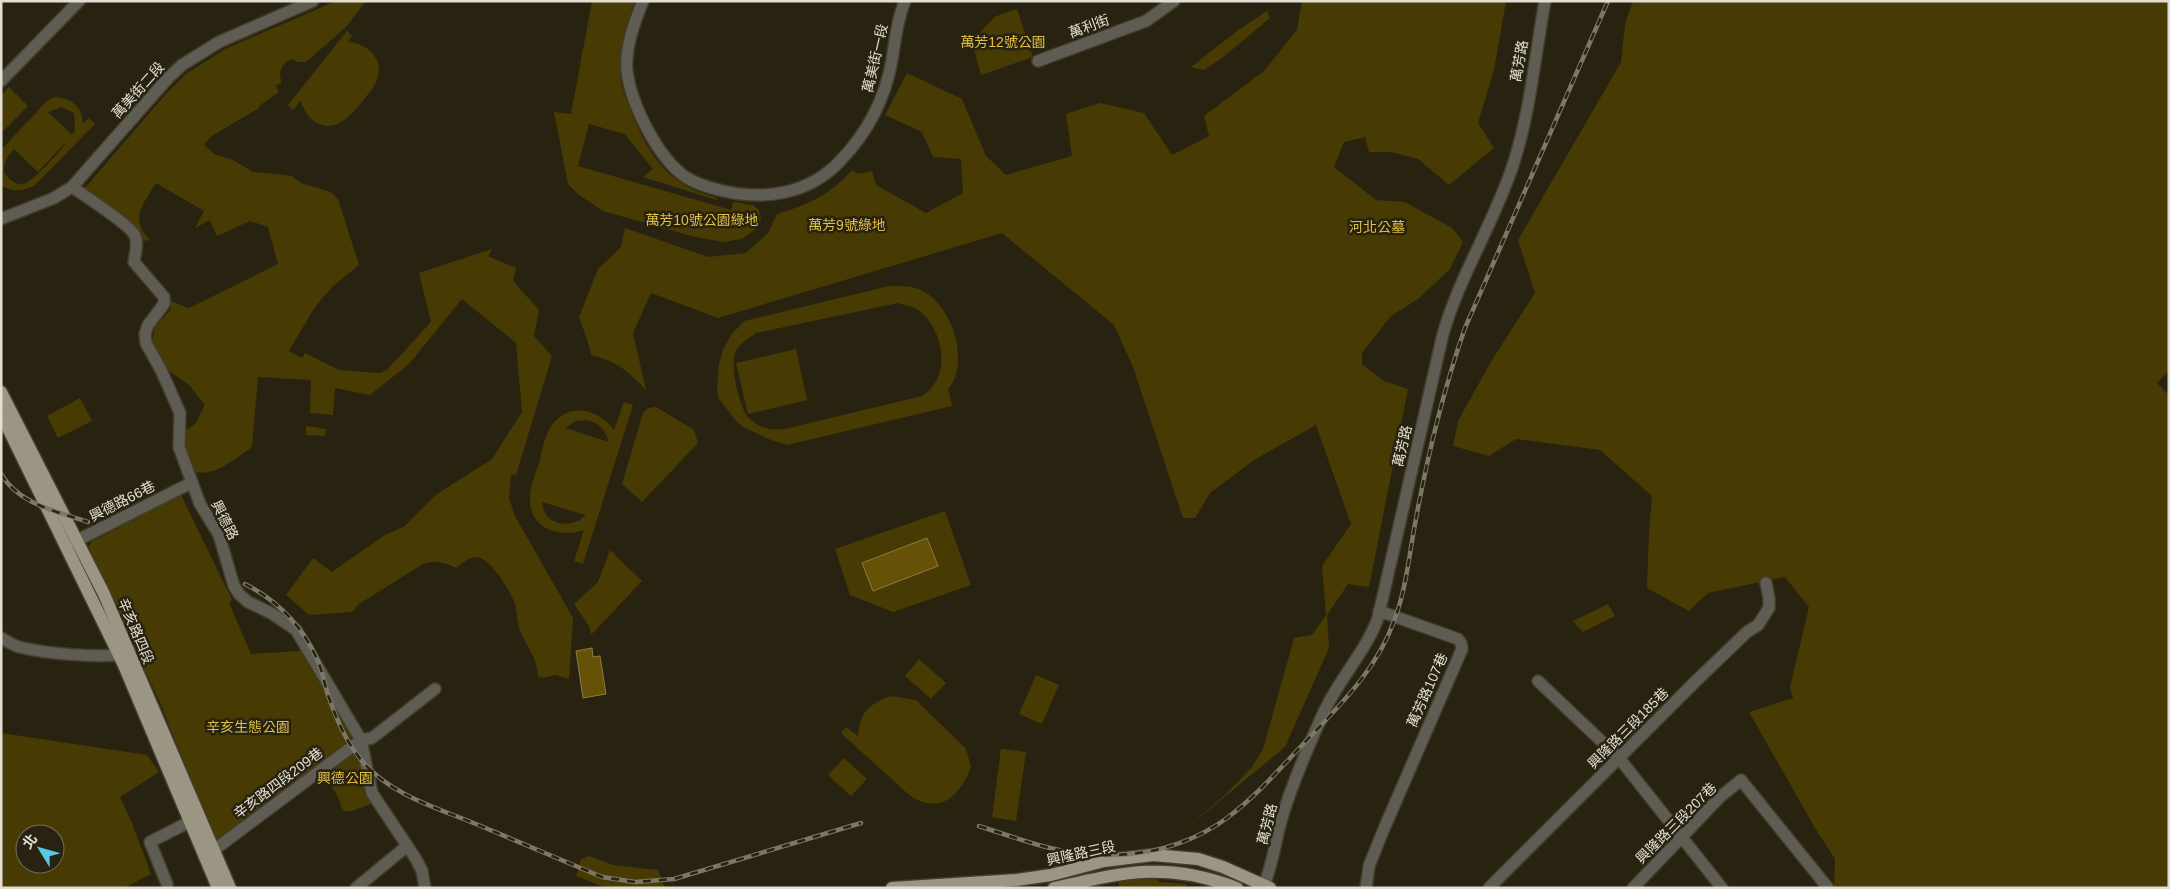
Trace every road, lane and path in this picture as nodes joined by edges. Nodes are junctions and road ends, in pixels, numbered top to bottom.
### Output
1 (78, 1) edge
2 (313, 1) edge
3 (642, 1) edge
4 (905, 1) edge
5 (1174, 1) edge
6 (1545, 1) edge
7 (1038, 60) dead end
8 (1, 81) edge
9 (72, 187) junction
10 (1, 219) edge
11 (1, 392) edge
12 (1, 414) edge
13 (191, 483) junction
14 (72, 543) junction
15 (1766, 583) dead end
16 (1379, 611) junction
17 (1, 638) edge
18 (124, 654) junction
19 (1538, 681) dead end
20 (435, 690) dead end
21 (361, 740) junction
22 (1619, 758) junction
23 (191, 822) junction
24 (1682, 838) junction
25 (407, 846) junction
26 (214, 850) junction
27 (167, 884) dead end
28 (225, 887) edge
29 (1266, 887) edge
30 (356, 888) edge
31 (425, 888) edge
32 (892, 888) edge
33 (1054, 888) edge
34 (1237, 888) edge
35 (1366, 888) edge
36 (1489, 888) edge
37 (1633, 888) edge
38 (1722, 888) edge
39 (1828, 888) edge

1 - 8 street
2 - 9 street, 萬美街二段
3 - 4 street, 萬美街一段
5 - 7 street, 萬利街
6 - 16 street, 萬芳路
9 - 10 street, 萬美街二段
9 - 13 street, 興德路
11 - 14 main road, 辛亥路四段
12 - 14 main road, 辛亥路四段
13 - 14 street, 興德路66巷
13 - 21 street, 興德路
14 - 18 main road, 辛亥路四段
15 - 22 street, 興隆路三段185巷
16 - 29 street, 萬芳路
16 - 35 street, 萬芳路107巷
17 - 18 street
18 - 23 main road, 辛亥路四段
18 - 26 main road, 辛亥路四段
19 - 22 street
20 - 21 street, 辛亥路四段209巷
21 - 25 street, 興德路
21 - 26 street, 辛亥路四段209巷
22 - 24 street
22 - 36 street, 興隆路三段185巷
23 - 27 street
23 - 28 main road, 辛亥路四段
24 - 37 street, 興隆路三段207巷
24 - 38 street
24 - 39 street, 興隆路三段207巷
25 - 30 street
25 - 31 street, 興德路
26 - 28 main road, 辛亥路四段
29 - 32 main road, 興隆路三段
33 - 34 main road, 興隆路三段

